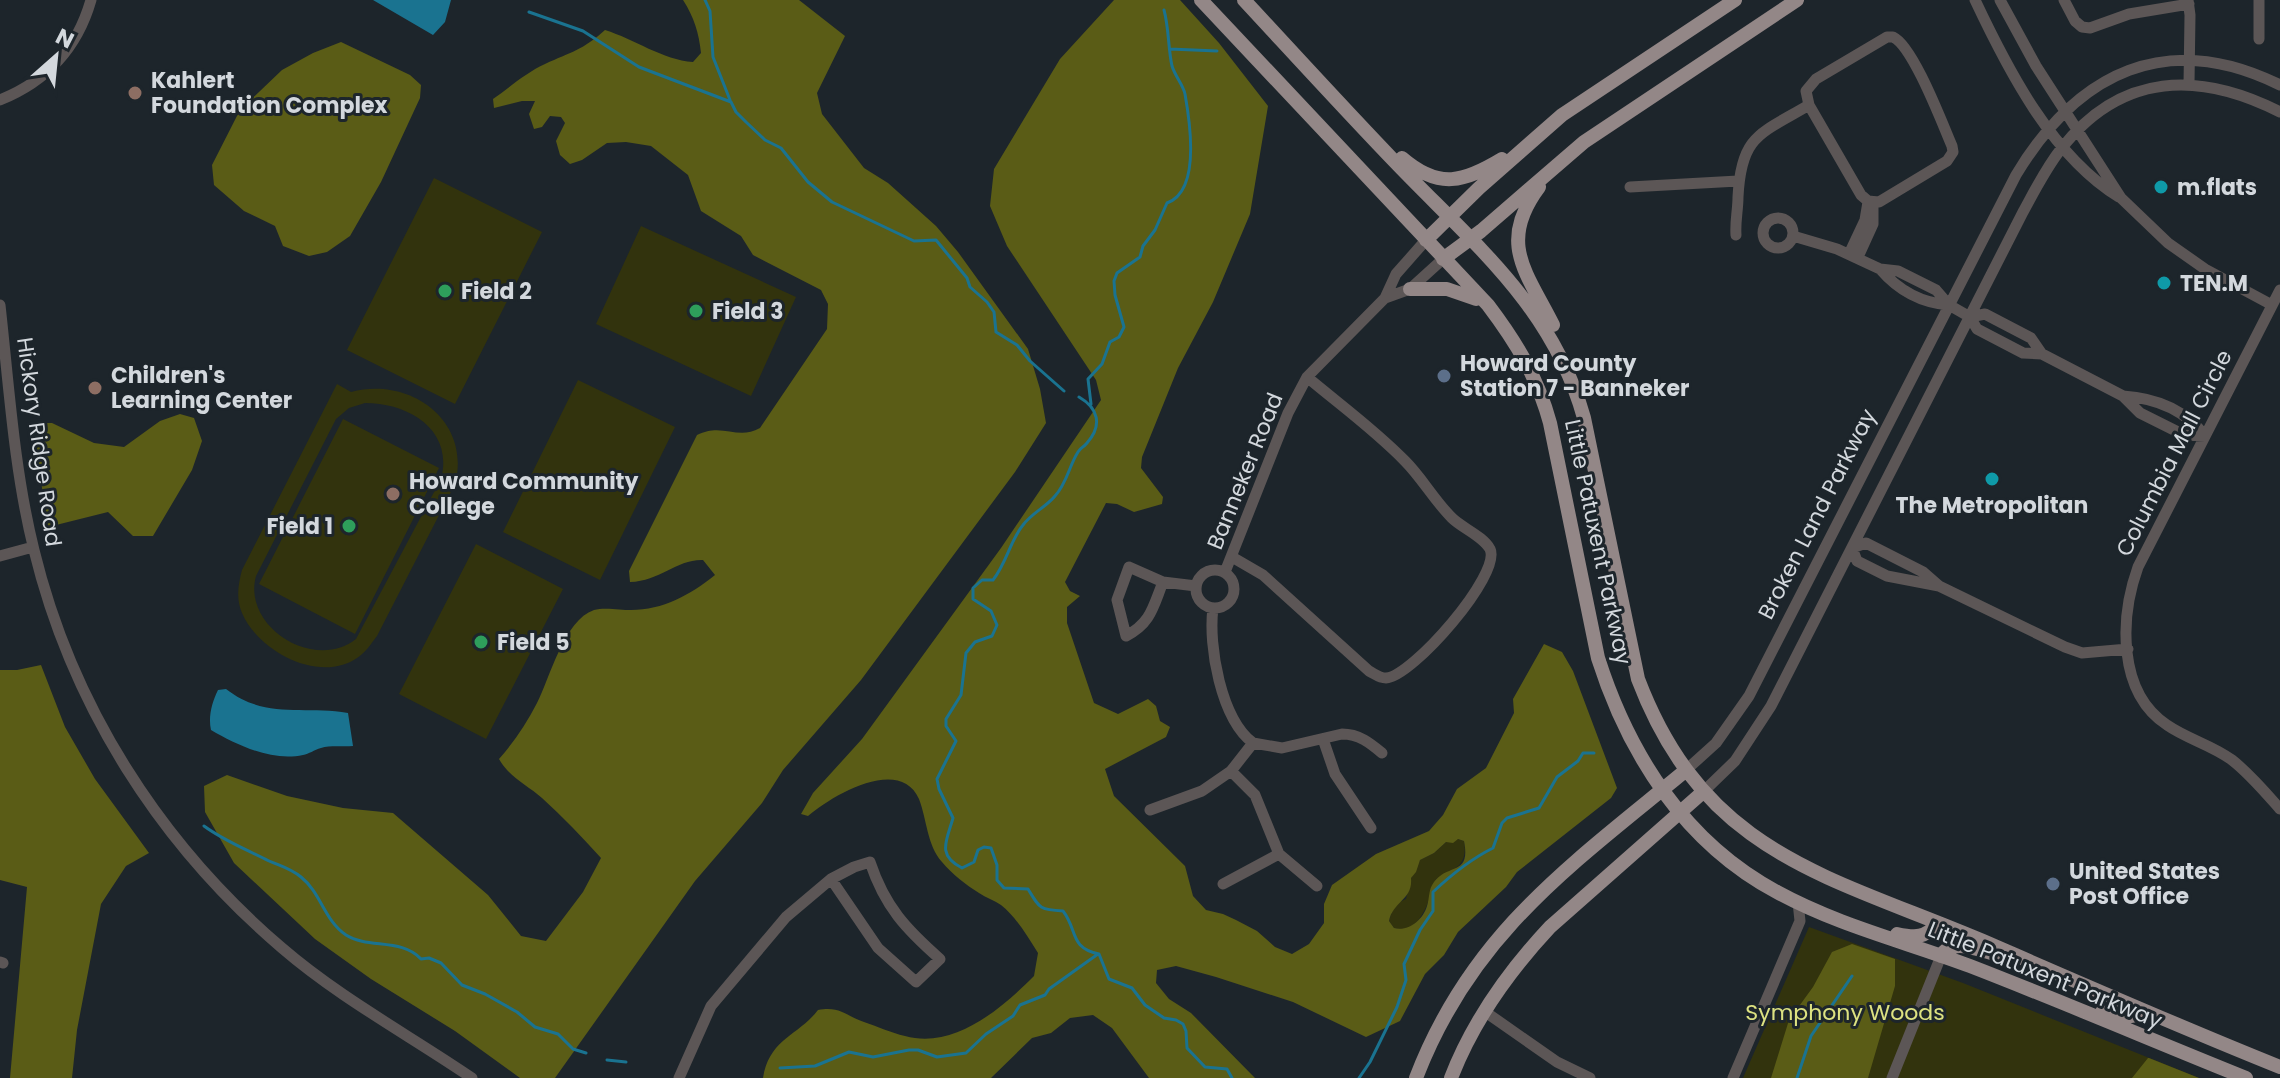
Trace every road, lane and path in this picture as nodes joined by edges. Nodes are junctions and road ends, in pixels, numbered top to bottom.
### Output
1 (91, 0) edge
2 (1201, 0) edge
3 (1244, 0) edge
4 (1735, 0) edge
5 (1797, 0) edge
6 (1975, 0) edge
7 (2000, 0) edge
8 (2064, 0) edge
9 (2259, 0) edge
10 (2188, 2) edge
11 (2259, 39) dead end
12 (2190, 59) junction
13 (2189, 84) junction
14 (2280, 85) edge
15 (0, 100) edge
16 (1809, 105) junction
17 (1345, 110) junction
18 (2064, 110) junction
19 (2280, 112) edge
20 (2048, 128) junction
21 (2078, 130) junction
22 (1527, 145) junction
23 (2062, 148) junction
24 (1555, 165) junction
25 (1738, 181) junction
26 (1630, 187) dead end
27 (2121, 198) junction
28 (1871, 202) junction
29 (1448, 217) junction
30 (1736, 235) dead end
31 (1793, 236) dead end
32 (1426, 240) junction
33 (1471, 240) junction
34 (1857, 257) junction
35 (1443, 259) junction
36 (1410, 289) junction
37 (2280, 290) edge
38 (1385, 298) junction
39 (0, 305) edge
40 (1488, 305) junction
41 (1949, 305) junction
42 (2272, 305) junction
43 (1970, 317) junction
44 (4, 366) edge
45 (1307, 377) junction
46 (1575, 385) junction
47 (2123, 396) junction
48 (2205, 436) junction
49 (33, 547) junction
50 (1852, 548) junction
51 (0, 556) edge
52 (1232, 557) junction
53 (1225, 572) junction
54 (1163, 582) junction
55 (1196, 586) junction
56 (1939, 586) junction
57 (1213, 608) junction
58 (2128, 649) junction
59 (1323, 739) junction
60 (1253, 743) junction
61 (1382, 753) dead end
62 (1231, 771) junction
63 (1685, 771) junction
64 (1661, 790) junction
65 (1703, 792) junction
66 (2280, 809) edge
67 (1150, 810) dead end
68 (1680, 813) junction
69 (1371, 828) dead end
70 (1279, 854) junction
71 (831, 879) junction
72 (1223, 884) dead end
73 (1317, 886) dead end
74 (1798, 902) junction
75 (1938, 923) junction
76 (1858, 926) junction
77 (1941, 956) junction
78 (2030, 962) junction
79 (2018, 986) junction
80 (1484, 1011) junction
81 (2147, 1013) junction
82 (2167, 1021) junction
83 (2140, 1035) junction
84 (2280, 1067) edge
85 (472, 1078) edge
86 (679, 1078) edge
87 (1416, 1078) edge
88 (1451, 1078) edge
89 (1590, 1078) edge
90 (1733, 1078) edge
91 (1892, 1078) edge
92 (2246, 1078) edge

1 - 15 street
2 - 32 main road, Little Patuxent Parkway
3 - 17 main road, Little Patuxent Parkway
4 - 22 main road
5 - 24 main road
6 - 20 street
7 - 18 street
8 - 10 street
9 - 11 street
10 - 12 street
12 - 13 street
12 - 14 street, Broken Land Parkway
12 - 18 street, Broken Land Parkway
13 - 19 street
13 - 21 street
16 - 25 street
16 - 28 street
16 - 28 street
17 - 22 main road
17 - 29 main road, Little Patuxent Parkway
18 - 20 street, Broken Land Parkway
18 - 21 street
20 - 23 street
20 - 41 street, Broken Land Parkway
21 - 23 street
21 - 27 street
22 - 29 main road
23 - 27 street
23 - 43 street
24 - 33 main road
24 - 46 main road
25 - 26 street
25 - 30 street
27 - 42 street
28 - 34 street
28 - 34 street
29 - 32 main road
29 - 33 main road, Little Patuxent Parkway
31 - 34 street
32 - 35 main road, Little Patuxent Parkway
32 - 38 street, Banneker Road
33 - 35 main road
33 - 46 main road, Little Patuxent Parkway
34 - 41 street
35 - 36 street
35 - 40 main road, Little Patuxent Parkway
36 - 38 street
36 - 40 main road
37 - 42 street, Columbia Mall Circle
38 - 45 street, Banneker Road
39 - 44 street, Hickory Ridge Road
40 - 64 main road, Little Patuxent Parkway
41 - 43 street
41 - 63 street, Broken Land Parkway
42 - 48 street, Columbia Mall Circle
43 - 47 street
43 - 50 street
44 - 49 street, Hickory Ridge Road
45 - 52 street, Banneker Road
45 - 52 street
46 - 63 main road, Little Patuxent Parkway
47 - 48 street
47 - 48 street
48 - 58 street, Columbia Mall Circle
49 - 51 street
49 - 85 street, Hickory Ridge Road
50 - 56 street
50 - 56 street
50 - 65 street
52 - 53 street, Banneker Road
53 - 55 street
53 - 57 street
54 - 54 street
54 - 55 street
55 - 57 street
56 - 58 street
57 - 60 street
58 - 66 street, Columbia Mall Circle
59 - 60 street
59 - 61 street
59 - 69 street
60 - 62 street
62 - 67 street
62 - 70 street
63 - 64 main road, Broken Land Parkway
63 - 65 main road, Little Patuxent Parkway
64 - 68 main road, Little Patuxent Parkway
64 - 87 main road, Broken Land Parkway
65 - 68 main road
65 - 75 main road, Little Patuxent Parkway
68 - 74 main road, Little Patuxent Parkway
68 - 80 main road
70 - 72 street
70 - 73 street
71 - 71 street
71 - 86 street
74 - 76 main road, Little Patuxent Parkway
74 - 90 street
75 - 76 main road
75 - 78 main road, Little Patuxent Parkway
76 - 77 main road, Little Patuxent Parkway
77 - 78 main road
77 - 79 main road, Little Patuxent Parkway
77 - 91 street
78 - 81 main road, Little Patuxent Parkway
79 - 81 main road
79 - 83 main road, Little Patuxent Parkway
80 - 88 main road
80 - 89 street
81 - 82 main road, Little Patuxent Parkway
82 - 83 main road
82 - 84 main road, Little Patuxent Parkway
83 - 92 main road, Little Patuxent Parkway

